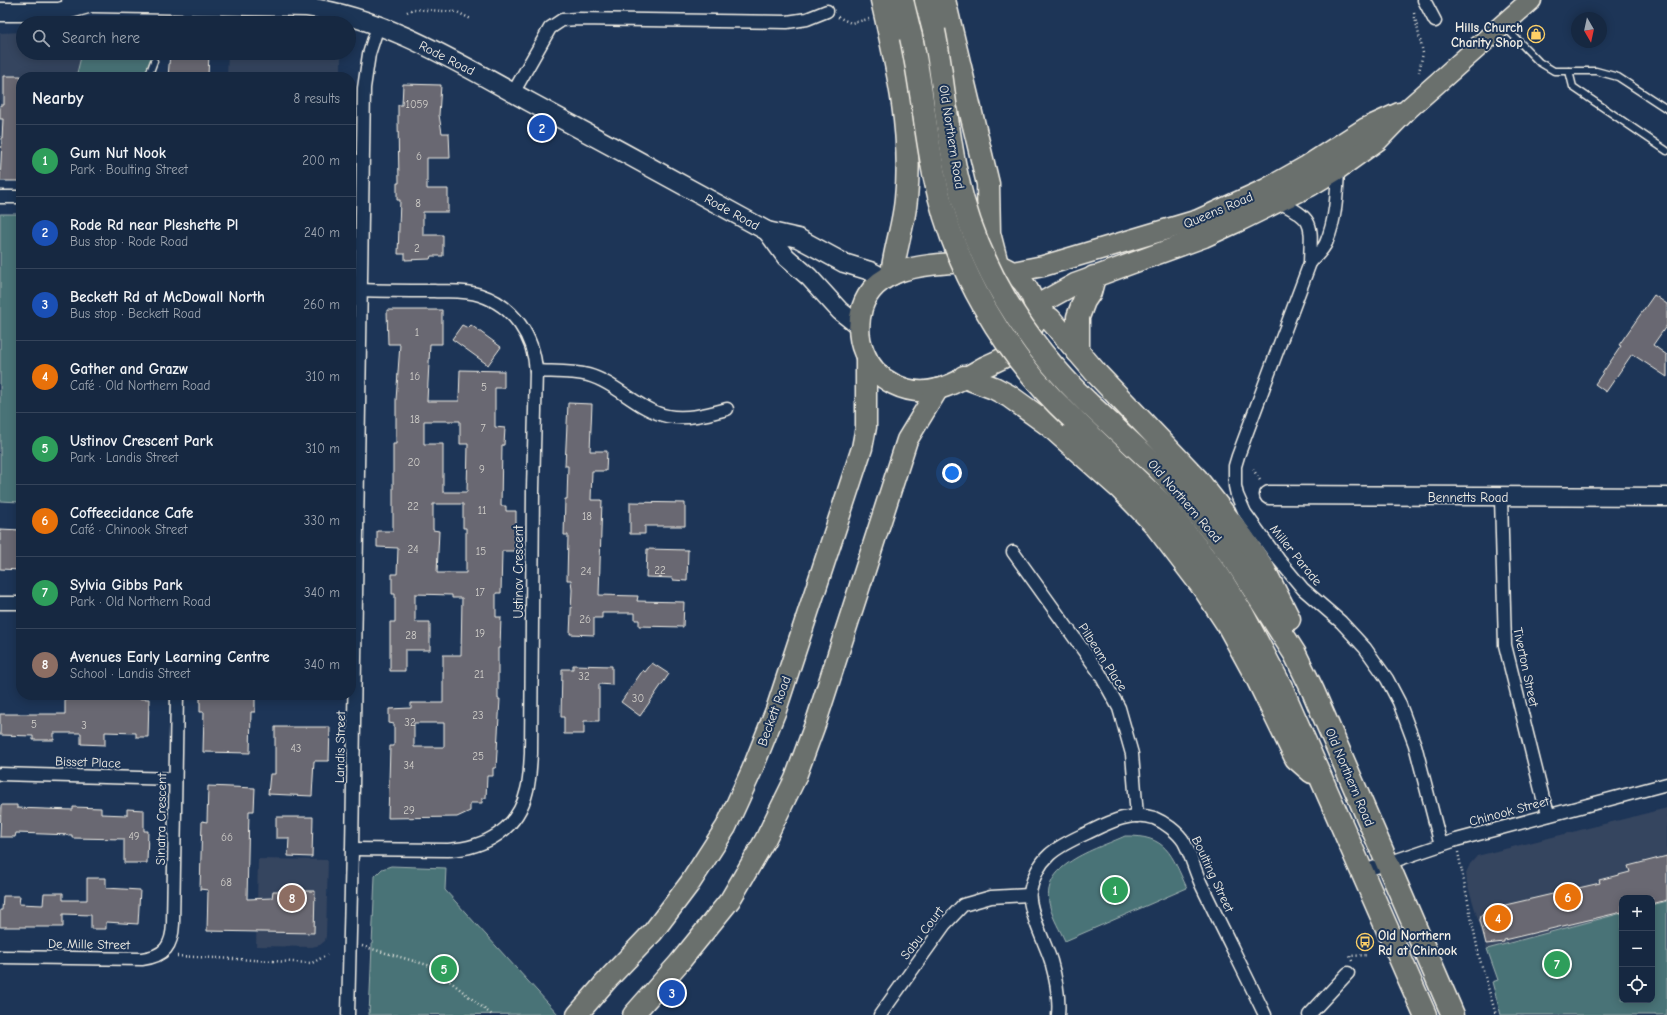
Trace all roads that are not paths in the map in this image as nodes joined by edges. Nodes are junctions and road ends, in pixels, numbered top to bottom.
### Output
1 (71, 0) edge
2 (882, 0) edge
3 (902, 0) edge
4 (926, 0) edge
5 (944, 0) edge
6 (1424, 0) edge
7 (1531, 0) edge
8 (93, 3) junction
9 (827, 11) road end
10 (0, 12) edge
11 (347, 16) edge
12 (356, 19) edge
13 (1435, 21) dead end
14 (1503, 25) junction
15 (378, 26) junction
16 (154, 61) dead end
17 (1569, 71) junction
18 (150, 72) edge
19 (513, 92) junction
20 (1408, 109) junction
21 (1667, 109) edge
22 (1667, 151) edge
23 (1338, 169) junction
24 (0, 197) edge
25 (16, 197) edge
26 (1279, 202) junction
27 (767, 231) junction
28 (1310, 263) junction
29 (1005, 268) junction
30 (888, 276) junction
31 (1094, 277) junction
32 (360, 290) junction
33 (1035, 309) junction
34 (859, 326) junction
35 (1078, 352) junction
36 (866, 359) junction
37 (536, 371) junction
38 (964, 378) junction
39 (938, 389) junction
40 (727, 409) dead end
41 (1269, 495) dead end
42 (1501, 497) junction
43 (1667, 497) edge
44 (1013, 552) dead end
45 (356, 570) edge
46 (0, 603) edge
47 (16, 603) edge
48 (1313, 691) junction
49 (177, 700) edge
50 (354, 700) edge
51 (0, 774) edge
52 (175, 780) junction
53 (1322, 781) junction
54 (1667, 784) edge
55 (1549, 815) junction
56 (1137, 816) junction
57 (1441, 845) junction
58 (352, 849) junction
59 (1388, 862) junction
60 (1361, 872) junction
61 (1029, 895) junction
62 (171, 942) joint
63 (0, 957) edge
64 (1348, 973) dead end
65 (348, 1015) edge
66 (577, 1015) edge
67 (633, 1015) edge
68 (880, 1015) edge
69 (1058, 1015) edge
70 (1265, 1015) edge
71 (1309, 1015) edge
72 (1424, 1015) edge
73 (1453, 1015) edge

1 - 8 main road, Rode Road
2 - 30 highway
3 - 53 highway, Old Northern Road, bridge
4 - 48 highway, Old Northern Road, bridge
5 - 29 highway
6 - 13 street
7 - 14 main road, Queens Road
8 - 10 main road, Rode Road
8 - 11 main road, Rode Road
9 - 19 street
12 - 15 main road, Rode Road
14 - 17 lane
14 - 20 main road, Queens Road
15 - 19 main road, Rode Road
15 - 32 street, Landis Street
16 - 18 lane
17 - 21 lane
17 - 22 lane
19 - 27 main road, Rode Road
20 - 23 main road, Queens Road
20 - 29 main road, Queens Road
23 - 26 main road, Queens Road
23 - 28 street, Miller Parade
24 - 25 street
26 - 28 street, Miller Parade
26 - 31 main road, Queens Road
27 - 30 main road, Rode Road
27 - 34 main road, Rode Road
28 - 57 street, Miller Parade
29 - 30 main road, Queens Road
29 - 33 main road
30 - 34 main road
31 - 33 main road, Queens Road
31 - 35 highway
32 - 37 street, Ustinov Crescent
32 - 45 street, Landis Street
33 - 35 highway
33 - 38 main road
34 - 36 main road
35 - 48 highway
36 - 39 main road
36 - 66 main road, Beckett Road
37 - 40 street
37 - 58 street, Ustinov Crescent
38 - 39 main road
38 - 53 highway
39 - 67 main road
41 - 42 main road, Bennetts Road
42 - 43 main road, Bennetts Road
42 - 55 street, Tiverton Street
44 - 56 street, Pilbeam Place
46 - 47 street
48 - 59 highway, Old Northern Road
49 - 52 street, Sinatra Crescent
50 - 58 street, Landis Street
51 - 52 street, Bisset Place
52 - 62 street, Sinatra Crescent
53 - 60 highway, Old Northern Road
54 - 55 street, Chinook Street
55 - 57 street, Chinook Street
56 - 61 street, Boulting Street
56 - 70 street, Boulting Street
57 - 59 street, Chinook Street
58 - 65 street, Landis Street
59 - 60 street, Chinook Street
59 - 73 highway, Old Northern Road
60 - 72 highway, Old Northern Road
61 - 68 street, Sabu Court
61 - 69 street, Boulting Street
62 - 63 street, De Mille Street
64 - 71 street

